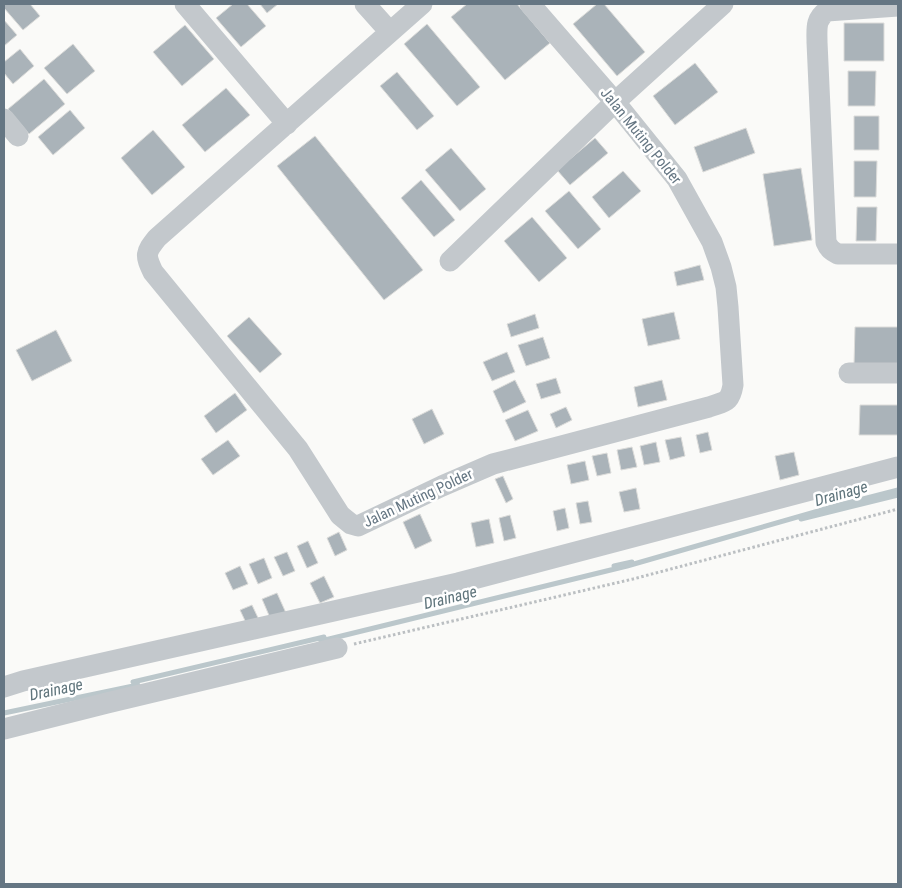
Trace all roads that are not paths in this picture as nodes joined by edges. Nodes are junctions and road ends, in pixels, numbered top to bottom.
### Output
1 (185, 4) edge
2 (365, 4) edge
3 (422, 4) edge
4 (530, 4) edge
5 (724, 4) edge
6 (898, 6) edge
7 (390, 32) junction
8 (615, 102) junction
9 (4, 119) edge
10 (287, 124) junction
11 (18, 136) dead end
12 (898, 254) edge
13 (450, 261) dead end
14 (850, 373) dead end
15 (898, 373) edge
16 (898, 467) edge
17 (337, 648) road end
18 (4, 687) edge
19 (4, 729) edge

1 - 10 street
2 - 7 street
3 - 7 street, Jalan Muting Polder
4 - 8 street, Jalan Muting Polder
5 - 8 street
6 - 12 street
7 - 10 street, Jalan Muting Polder
8 - 10 street, Jalan Muting Polder
8 - 13 street
9 - 11 street
14 - 15 street
16 - 18 street
17 - 19 street

